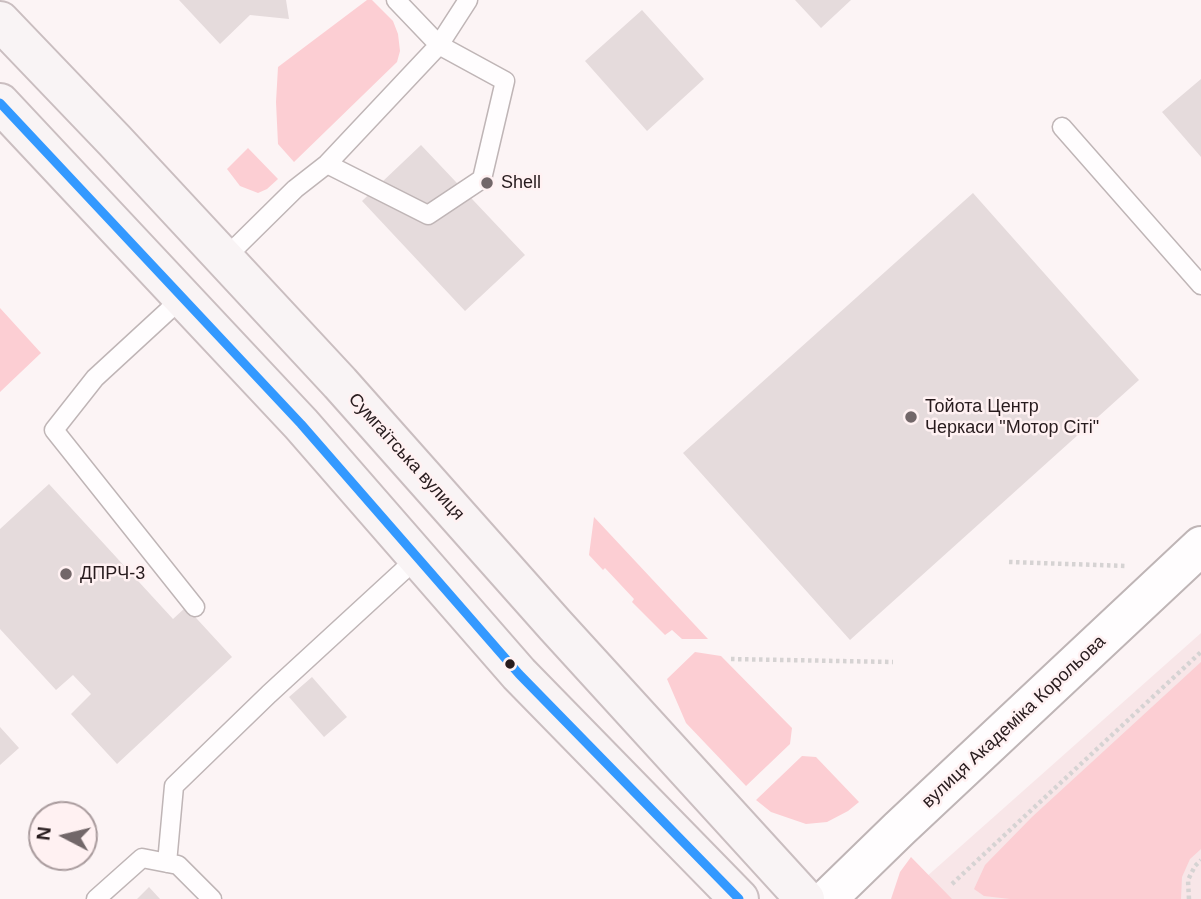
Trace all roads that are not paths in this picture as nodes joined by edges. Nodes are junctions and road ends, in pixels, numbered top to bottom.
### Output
1 (396, 0) edge
2 (468, 0) edge
3 (0, 21) edge
4 (439, 45) junction
5 (0, 103) edge
6 (1062, 128) dead end
7 (327, 164) junction
8 (225, 258) junction
9 (1201, 285) edge
10 (183, 296) junction
11 (1189, 557) edge
12 (417, 558) junction
13 (195, 607) dead end
14 (167, 863) junction
15 (96, 899) edge
16 (212, 899) edge
17 (739, 899) edge
18 (805, 899) edge
19 (827, 899) edge

1 - 4 lane
2 - 4 lane
3 - 8 main road, Сумгаїтська вулиця
4 - 7 lane
4 - 7 lane
5 - 10 main road
6 - 9 lane
7 - 8 lane
8 - 18 main road, Сумгаїтська вулиця
10 - 12 main road
10 - 13 lane
11 - 19 street, вулиця Академіка Корольова
12 - 14 lane
12 - 17 main road
14 - 15 lane
14 - 16 lane

